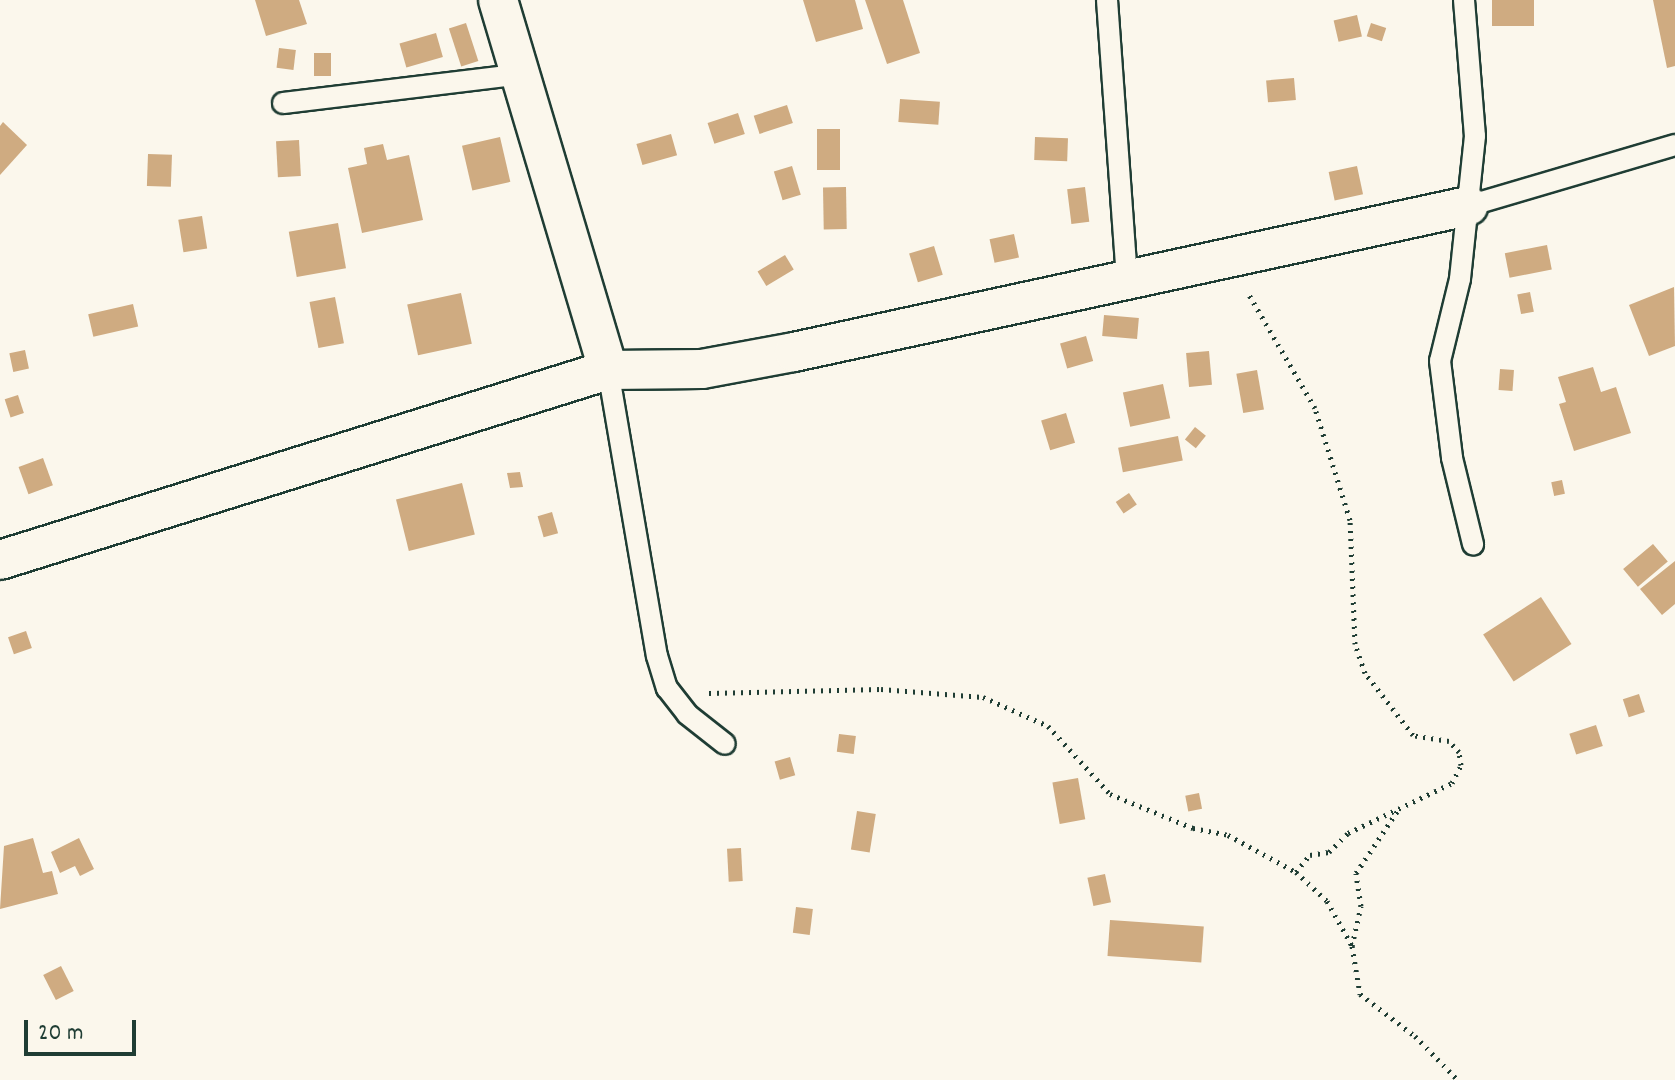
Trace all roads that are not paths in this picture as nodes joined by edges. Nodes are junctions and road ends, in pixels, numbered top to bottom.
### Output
1 (498, 0) edge
2 (1107, 0) edge
3 (1464, 0) edge
4 (522, 74) junction
5 (283, 103) dead end
6 (1675, 145) edge
7 (1468, 206) junction
8 (1127, 277) junction
9 (608, 370) junction
10 (1473, 544) dead end
11 (0, 560) edge
12 (725, 744) dead end

1 - 4 street
2 - 8 lane
3 - 7 lane
4 - 5 lane
4 - 9 street
6 - 7 lane
7 - 8 street
7 - 10 lane
8 - 9 street
9 - 11 street
9 - 12 lane

